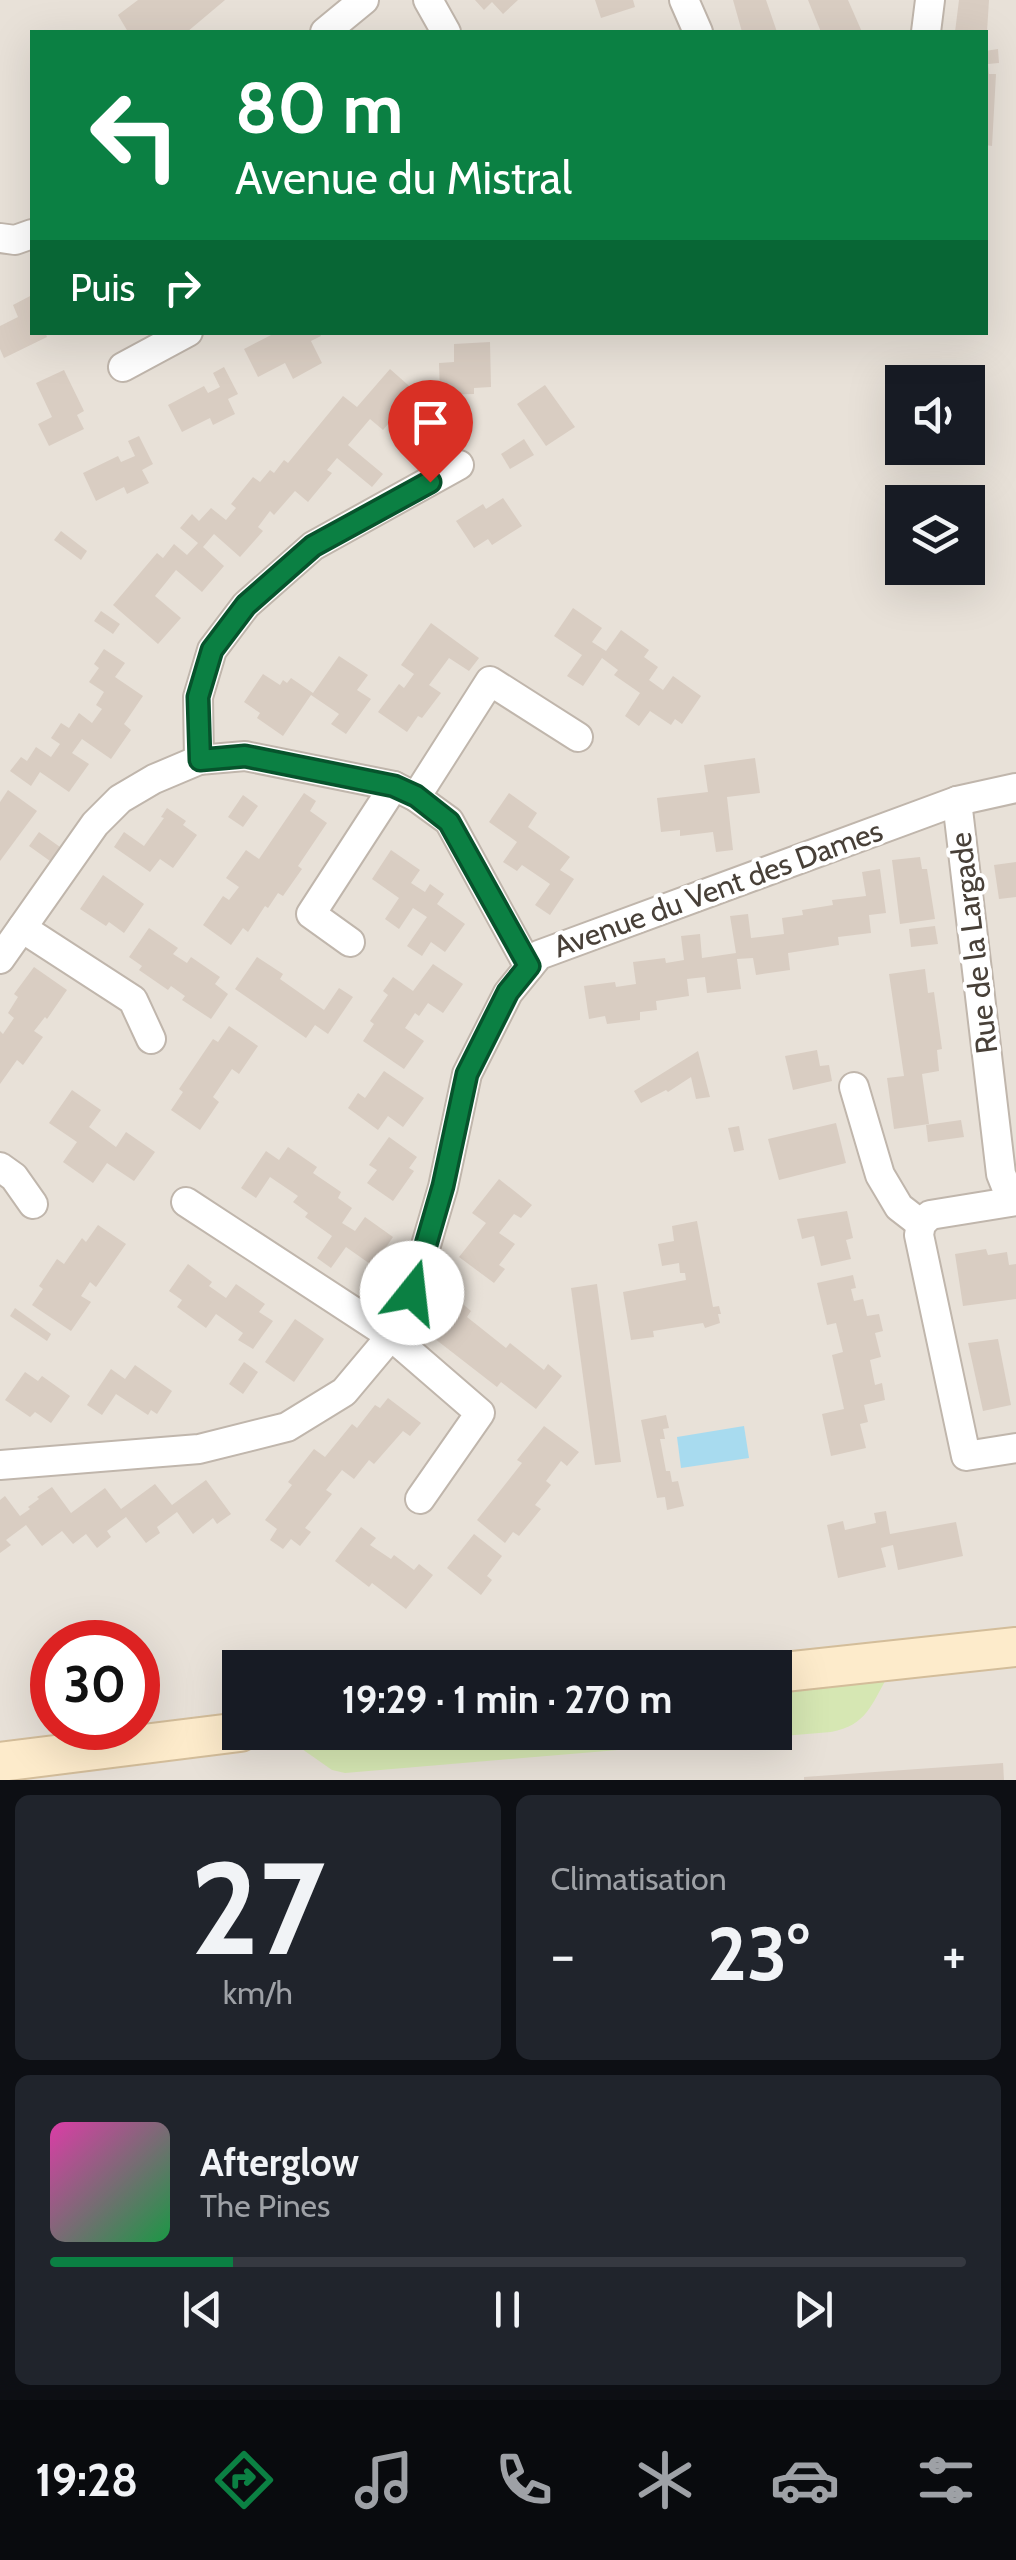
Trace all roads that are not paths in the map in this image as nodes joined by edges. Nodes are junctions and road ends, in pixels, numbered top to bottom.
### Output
1 (364, 0) edge
2 (428, 0) edge
3 (684, 0) edge
4 (930, 0) edge
5 (327, 30) edge
6 (445, 30) edge
7 (697, 30) edge
8 (926, 30) edge
9 (30, 235) edge
10 (0, 238) edge
11 (182, 335) edge
12 (123, 366) dead end
13 (459, 465) dead end
14 (578, 737) dead end
15 (200, 760) junction
16 (1016, 788) edge
17 (405, 791) junction
18 (956, 802) junction
19 (22, 928) junction
20 (350, 942) dead end
21 (0, 960) edge
22 (529, 966) junction
23 (151, 1039) dead end
24 (854, 1087) dead end
25 (0, 1167) edge
26 (1016, 1199) edge
27 (186, 1202) dead end
28 (33, 1204) dead end
29 (921, 1224) junction
30 (391, 1336) junction
31 (1016, 1448) edge
32 (0, 1465) edge
33 (420, 1499) dead end
34 (1016, 1647) edge
35 (792, 1671) edge
36 (222, 1734) edge
37 (0, 1762) edge

1 - 5 street
2 - 6 street
3 - 7 street
4 - 8 street
9 - 10 street
11 - 12 street
13 - 15 street
14 - 17 street
15 - 17 street
15 - 19 street
16 - 18 street, Avenue du Vent des Dames
17 - 20 street
17 - 22 street
18 - 22 street, Avenue du Vent des Dames
18 - 26 street, Rue de la Largade
19 - 21 street
19 - 23 street
22 - 30 street, Avenue du Vent des Dames
24 - 29 street
25 - 28 street
26 - 29 street
27 - 30 street
29 - 31 street
30 - 32 street, Avenue du Vent des Dames
30 - 33 street
34 - 35 main road
36 - 37 main road

